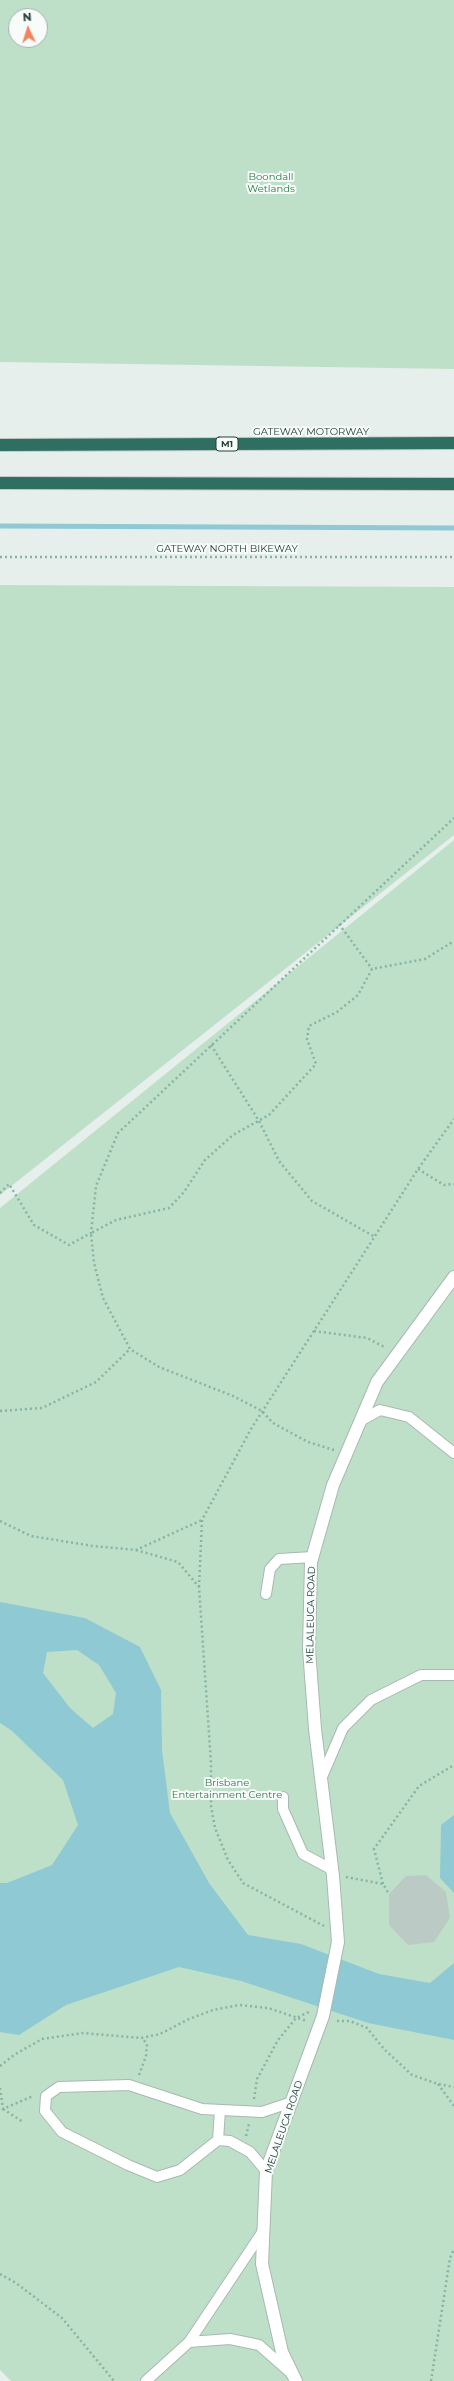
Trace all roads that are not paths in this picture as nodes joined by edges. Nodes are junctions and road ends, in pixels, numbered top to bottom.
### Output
1 (454, 443) edge
2 (0, 444) edge
3 (0, 483) edge
4 (454, 484) edge
5 (454, 1277) edge
6 (360, 1421) junction
7 (454, 1453) edge
8 (313, 1557) junction
9 (266, 1594) dead end
10 (454, 1675) edge
11 (321, 1779) junction
12 (283, 1797) dead end
13 (333, 1873) junction
14 (292, 2102) junction
15 (220, 2110) junction
16 (218, 2140) junction
17 (266, 2171) junction
18 (263, 2231) junction
19 (189, 2342) junction
20 (295, 2378) edge
21 (146, 2381) edge

1 - 2 highway, GATEWAY MOTORWAY / M1
3 - 4 highway
5 - 6 street, MELALEUCA ROAD
6 - 7 lane
6 - 8 street, MELALEUCA ROAD
8 - 9 lane
8 - 11 street, MELALEUCA ROAD
10 - 11 lane
11 - 13 street, MELALEUCA ROAD
12 - 13 lane
13 - 14 street, MELALEUCA ROAD
14 - 15 lane
14 - 17 street, MELALEUCA ROAD
15 - 16 lane
15 - 16 lane
16 - 17 lane
17 - 18 street, MELALEUCA ROAD
18 - 19 lane
18 - 20 street, MELALEUCA ROAD
19 - 20 lane
19 - 21 lane

